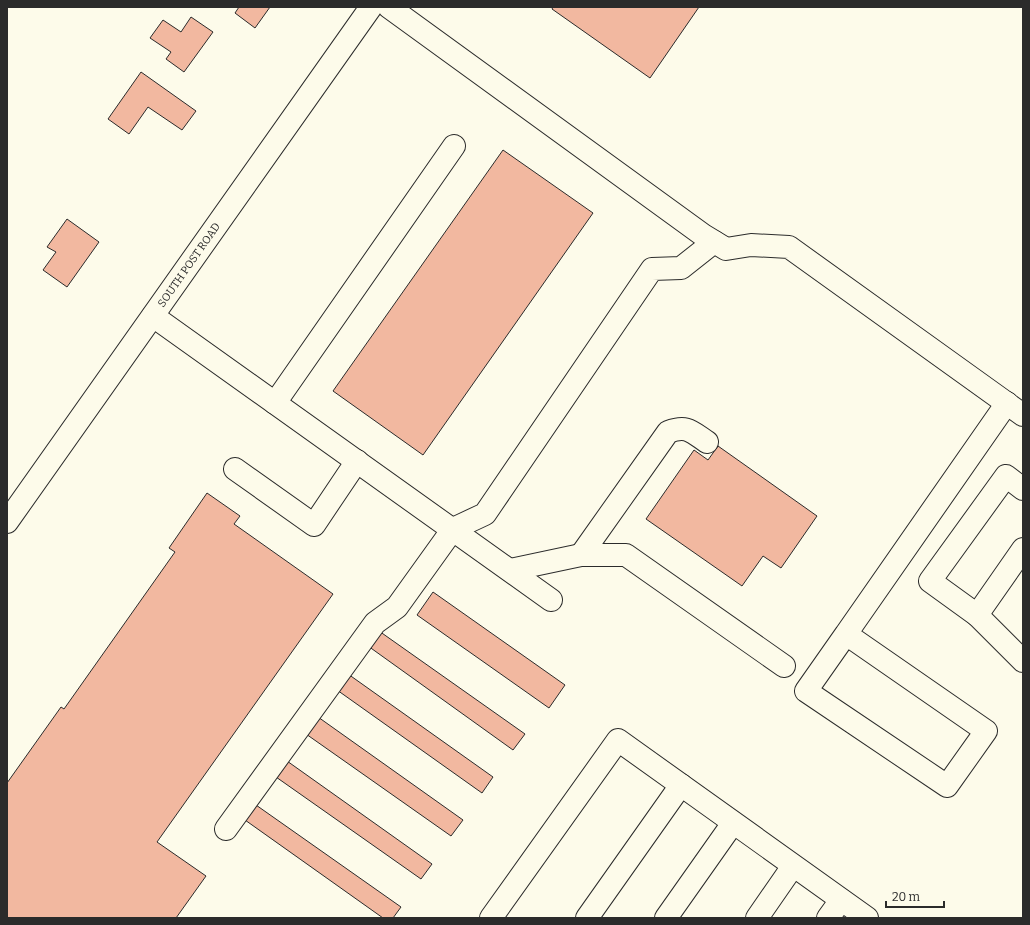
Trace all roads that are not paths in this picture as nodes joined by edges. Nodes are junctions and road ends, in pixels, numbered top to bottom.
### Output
1 (371, 7) edge
2 (389, 7) edge
3 (454, 146) dead end
4 (714, 242) junction
5 (153, 316) junction
6 (275, 403) junction
7 (1015, 409) edge
8 (706, 442) dead end
9 (357, 461) junction
10 (235, 469) dead end
11 (1023, 489) edge
12 (7, 522) edge
13 (453, 530) junction
14 (1023, 549) edge
15 (581, 554) junction
16 (510, 570) junction
17 (551, 600) dead end
18 (978, 615) junction
19 (846, 634) junction
20 (1023, 660) edge
21 (784, 666) dead end
22 (680, 785) junction
23 (733, 822) junction
24 (226, 829) dead end
25 (793, 866) junction
26 (841, 900) junction
27 (491, 918) edge
28 (587, 918) edge
29 (666, 918) edge
30 (757, 918) edge
31 (828, 918) edge
32 (867, 918) edge

1 - 5 main road, SOUTH POST ROAD
2 - 4 main road
3 - 6 main road
4 - 7 main road
4 - 13 main road
5 - 6 main road
5 - 12 main road, SOUTH POST ROAD
6 - 9 main road
7 - 19 main road
8 - 15 main road
9 - 10 main road
9 - 13 main road
11 - 18 main road
13 - 16 main road
13 - 24 main road
14 - 18 main road
15 - 16 main road
15 - 21 main road
16 - 17 main road
18 - 20 main road
19 - 19 main road
22 - 23 main road
22 - 27 main road
22 - 28 main road
23 - 25 main road
23 - 29 main road
25 - 26 main road
25 - 30 main road
26 - 31 main road
26 - 32 main road

